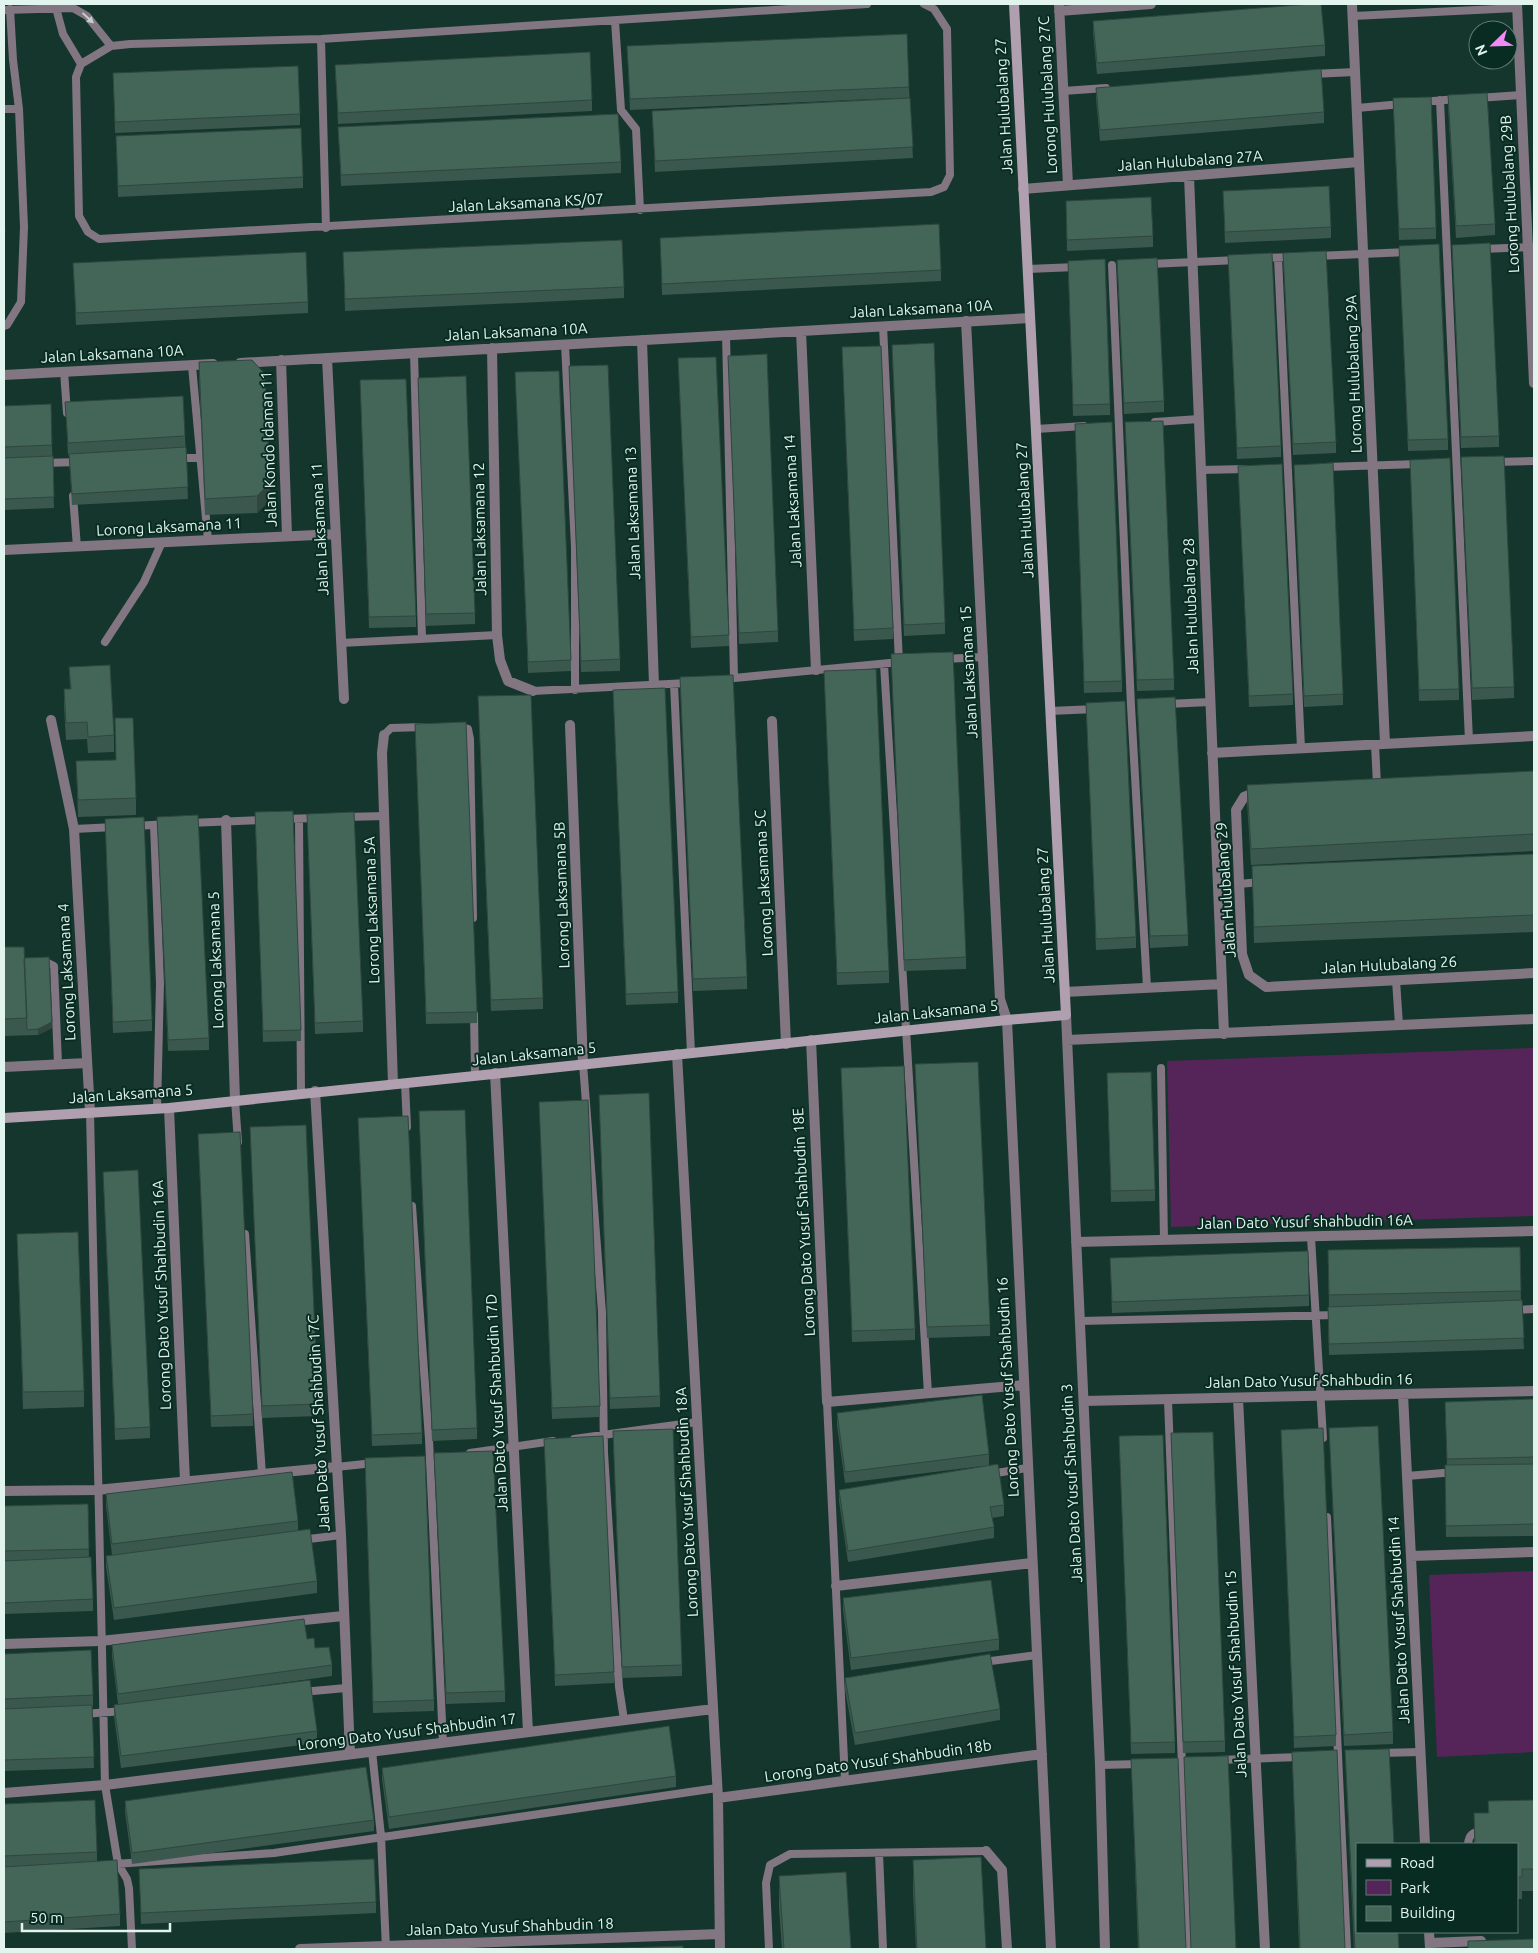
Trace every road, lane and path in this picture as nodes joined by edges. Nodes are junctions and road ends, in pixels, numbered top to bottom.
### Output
1 (866, 4) edge
2 (924, 4) edge
3 (1014, 4) edge
4 (1151, 4) edge
5 (1352, 4) edge
6 (1517, 6) edge
7 (1059, 7) edge
8 (56, 8) junction
9 (1436, 8) edge
10 (7, 10) edge
11 (1353, 16) junction
12 (615, 21) junction
13 (320, 39) junction
14 (111, 46) junction
15 (13, 60) junction
16 (4, 61) edge
17 (81, 64) junction
18 (1355, 72) junction
19 (1306, 74) edge
20 (1111, 87) edge
21 (1063, 91) junction
22 (1521, 95) junction
23 (1440, 100) junction
24 (1357, 108) junction
25 (4, 109) edge
26 (19, 109) junction
27 (1359, 162) junction
28 (1189, 176) junction
29 (1068, 185) junction
30 (1023, 189) junction
31 (640, 210) junction
32 (326, 228) junction
33 (1531, 247) edge
34 (1474, 249) edge
35 (1446, 250) junction
36 (1456, 250) edge
37 (1437, 251) edge
38 (1419, 252) edge
39 (1363, 254) junction
40 (1278, 258) junction
41 (1192, 262) junction
42 (1139, 264) edge
43 (1112, 265) junction
44 (1121, 265) edge
45 (1084, 266) edge
46 (1103, 266) edge
47 (1028, 269) junction
48 (1030, 318) junction
49 (966, 322) junction
50 (4, 326) edge
51 (883, 326) junction
52 (801, 331) junction
53 (726, 335) junction
54 (642, 340) junction
55 (565, 344) junction
56 (492, 348) junction
57 (414, 353) junction
58 (327, 358) junction
59 (281, 360) junction
60 (192, 366) junction
61 (64, 372) junction
62 (4, 375) edge
63 (1534, 383) edge
64 (1199, 419) junction
65 (1149, 422) edge
66 (1130, 423) edge
67 (1120, 424) junction
68 (1110, 425) edge
69 (68, 426) edge
70 (1092, 426) edge
71 (1036, 429) junction
72 (69, 453) edge
73 (200, 458) junction
74 (172, 459) edge
75 (1534, 461) edge
76 (70, 462) junction
77 (88, 462) edge
78 (1466, 462) edge
79 (1485, 462) edge
80 (1447, 463) edge
81 (1456, 463) junction
82 (32, 464) edge
83 (1428, 464) edge
84 (1372, 466) junction
85 (1316, 467) edge
86 (1278, 468) edge
87 (1288, 468) junction
88 (1297, 468) edge
89 (1259, 469) edge
90 (1201, 470) junction
91 (71, 472) edge
92 (72, 490) edge
93 (336, 534) junction
94 (287, 536) junction
95 (208, 540) junction
96 (162, 542) junction
97 (77, 547) junction
98 (4, 550) edge
99 (497, 634) junction
100 (422, 639) junction
101 (105, 642) dead end
102 (341, 642) junction
103 (984, 657) junction
104 (936, 660) edge
105 (908, 661) edge
106 (898, 662) junction
107 (884, 664) junction
108 (816, 670) junction
109 (734, 678) junction
110 (717, 679) edge
111 (700, 681) edge
112 (674, 684) junction
113 (654, 685) junction
114 (575, 690) junction
115 (533, 691) joint
116 (344, 699) dead end
117 (1210, 702) junction
118 (1161, 705) edge
119 (1131, 706) junction
120 (1141, 706) edge
121 (1122, 707) edge
122 (1104, 708) edge
123 (1050, 711) junction
124 (51, 720) dead end
125 (772, 721) dead end
126 (570, 725) dead end
127 (430, 727) edge
128 (449, 727) edge
129 (384, 735) joint
130 (1534, 736) edge
131 (1469, 740) junction
132 (1380, 744) junction
133 (1301, 748) junction
134 (1212, 753) junction
135 (1377, 785) edge
136 (1268, 791) edge
137 (384, 816) junction
138 (327, 818) edge
139 (336, 818) edge
140 (298, 819) junction
141 (226, 820) junction
142 (181, 823) edge
143 (172, 824) edge
144 (154, 825) junction
145 (74, 829) junction
146 (1268, 882) edge
147 (1239, 884) junction
148 (473, 924) edge
149 (29, 963) edge
150 (1534, 973) edge
151 (1249, 976) joint
152 (1396, 980) junction
153 (1222, 984) junction
154 (1147, 987) junction
155 (1065, 992) junction
156 (474, 1002) edge
157 (1066, 1015) junction
158 (1534, 1018) edge
159 (1007, 1020) junction
160 (1399, 1025) junction
161 (906, 1030) junction
162 (1224, 1034) junction
163 (811, 1040) junction
164 (1067, 1040) junction
165 (786, 1044) junction
166 (691, 1053) junction
167 (677, 1054) junction
168 (87, 1063) junction
169 (58, 1064) junction
170 (584, 1064) junction
171 (4, 1067) edge
172 (1161, 1068) dead end
173 (495, 1073) junction
174 (475, 1075) junction
175 (404, 1083) junction
176 (393, 1084) junction
177 (315, 1091) junction
178 (301, 1093) junction
179 (235, 1100) junction
180 (169, 1108) junction
181 (157, 1109) junction
182 (90, 1112) junction
183 (4, 1118) edge
184 (407, 1137) edge
185 (239, 1155) edge
186 (411, 1196) edge
187 (244, 1228) edge
188 (1534, 1231) edge
189 (1311, 1237) junction
190 (1164, 1240) junction
191 (1076, 1242) junction
192 (1534, 1309) edge
193 (1504, 1310) edge
194 (1346, 1314) edge
195 (1316, 1315) junction
196 (1080, 1321) junction
197 (1023, 1386) junction
198 (1534, 1391) edge
199 (928, 1394) junction
200 (1403, 1394) junction
201 (1321, 1396) junction
202 (1238, 1398) junction
203 (1168, 1400) junction
204 (1084, 1401) junction
205 (827, 1402) junction
206 (697, 1422) junction
207 (605, 1435) junction
208 (568, 1439) edge
209 (559, 1440) edge
210 (514, 1446) junction
211 (1323, 1446) edge
212 (458, 1454) edge
213 (440, 1457) edge
214 (430, 1458) junction
215 (421, 1459) edge
216 (383, 1463) edge
217 (336, 1467) junction
218 (1027, 1468) junction
219 (1459, 1472) edge
220 (262, 1474) junction
221 (981, 1475) edge
222 (1407, 1476) junction
223 (186, 1481) junction
224 (96, 1490) junction
225 (4, 1491) edge
226 (841, 1492) edge
227 (832, 1493) junction
228 (1326, 1506) edge
229 (341, 1535) junction
230 (292, 1541) edge
231 (1534, 1552) edge
232 (1411, 1556) junction
233 (1032, 1563) junction
234 (108, 1567) edge
235 (99, 1569) junction
236 (836, 1586) junction
237 (343, 1616) junction
238 (100, 1641) junction
239 (4, 1644) edge
240 (1037, 1655) junction
241 (972, 1663) edge
242 (849, 1679) edge
243 (840, 1681) junction
244 (346, 1688) junction
245 (293, 1693) edge
246 (713, 1709) junction
247 (132, 1710) edge
248 (103, 1714) junction
249 (76, 1715) edge
250 (624, 1720) junction
251 (528, 1732) junction
252 (443, 1743) junction
253 (372, 1751) junction
254 (1420, 1752) junction
255 (350, 1754) junction
256 (1042, 1754) junction
257 (1374, 1754) edge
258 (1338, 1755) junction
259 (1347, 1755) edge
260 (1310, 1756) edge
261 (1329, 1756) edge
262 (1256, 1759) junction
263 (1209, 1761) edge
264 (1173, 1762) edge
265 (1182, 1762) junction
266 (1191, 1762) edge
267 (1145, 1764) edge
268 (1100, 1765) junction
269 (844, 1781) junction
270 (105, 1785) junction
271 (4, 1793) edge
272 (718, 1793) junction
273 (1491, 1830) edge
274 (382, 1836) junction
275 (1425, 1843) edge
276 (1468, 1843) edge
277 (986, 1851) joint
278 (879, 1853) junction
279 (118, 1864) junction
280 (108, 1865) edge
281 (1429, 1933) edge
282 (720, 1934) junction
283 (1496, 1941) edge
284 (1430, 1946) edge
285 (385, 1948) edge
286 (132, 1949) edge
287 (300, 1949) edge
288 (720, 1949) edge
289 (770, 1949) edge
290 (883, 1949) edge
291 (1007, 1949) edge
292 (1051, 1949) edge
293 (1105, 1949) edge
294 (1189, 1949) edge
295 (1265, 1949) edge
296 (1347, 1949) edge

1 - 12 lane
2 - 31 lane, Jalan Laksamana KS/07
3 - 30 street, Jalan Hulubalang 27
4 - 7 street
5 - 11 street, Lorong Hulubalang 29A
6 - 9 lane
6 - 22 street, Lorong Hulubalang 29B
7 - 21 street, Lorong Hulubalang 27C
8 - 10 lane
8 -> 14 lane
8 - 17 lane
9 - 11 lane
10 - 15 lane
11 - 18 street, Lorong Hulubalang 29A
12 - 13 lane
12 - 31 lane
13 - 14 lane
13 - 32 lane
14 - 17 lane
15 - 16 lane
15 - 26 lane
17 - 32 lane, Jalan Laksamana KS/07
18 - 19 lane
18 - 24 street, Lorong Hulubalang 29A
20 - 21 lane
21 - 29 street, Lorong Hulubalang 27C
22 - 23 lane
22 - 33 street, Lorong Hulubalang 29B
23 - 24 lane
23 - 35 lane
24 - 27 street, Lorong Hulubalang 29A
25 - 26 lane
26 - 50 lane
27 - 28 street, Jalan Hulubalang 27A
27 - 39 street, Lorong Hulubalang 29A
28 - 29 street, Jalan Hulubalang 27A
28 - 41 street, Jalan Hulubalang 28
29 - 30 street, Jalan Hulubalang 27A
30 - 47 street, Jalan Hulubalang 27
31 - 32 lane, Jalan Laksamana KS/07
33 - 34 lane
33 - 63 street, Lorong Hulubalang 29B
35 - 36 lane
35 - 37 lane
35 - 81 lane
38 - 39 lane
39 - 40 lane
39 - 84 street, Lorong Hulubalang 29A
40 - 41 lane
40 - 87 lane
41 - 42 lane
41 - 64 street, Jalan Hulubalang 28
43 - 44 lane
43 - 46 lane
43 - 67 lane
45 - 47 lane
47 - 48 street, Jalan Hulubalang 27
48 - 49 street, Jalan Laksamana 10A
48 - 71 street, Jalan Hulubalang 27
49 - 51 street, Jalan Laksamana 10A
49 - 103 street, Jalan Laksamana 15
51 - 52 street, Jalan Laksamana 10A
51 - 106 lane
52 - 53 street, Jalan Laksamana 10A
52 - 108 street, Jalan Laksamana 14
53 - 54 street, Jalan Laksamana 10A
53 - 109 lane
54 - 55 street, Jalan Laksamana 10A
54 - 113 street, Jalan Laksamana 13
55 - 56 street, Jalan Laksamana 10A
55 - 114 lane
56 - 57 street, Jalan Laksamana 10A
56 - 99 street, Jalan Laksamana 12
57 - 58 street, Jalan Laksamana 10A
57 - 100 lane
58 - 59 street, Jalan Laksamana 10A
58 - 93 street, Jalan Laksamana 11
59 - 60 street, Jalan Laksamana 10A
59 - 94 street, Jalan Kondo Idaman 11
60 - 61 street, Jalan Laksamana 10A
60 - 73 lane
61 - 62 street, Jalan Laksamana 10A
61 - 69 lane
64 - 65 lane
64 - 90 street, Jalan Hulubalang 28
66 - 67 lane
67 - 68 lane
67 - 119 lane
70 - 71 lane
71 - 123 street, Jalan Hulubalang 27
72 - 76 lane
73 - 74 lane
73 - 95 lane
75 - 79 lane
76 - 77 lane
76 - 82 lane
76 - 91 lane
78 - 81 lane
80 - 81 lane
81 - 131 lane
83 - 84 lane
84 - 85 lane
84 - 132 street, Lorong Hulubalang 29A
86 - 87 lane
87 - 88 lane
87 - 133 lane
89 - 90 lane
90 - 117 street, Jalan Hulubalang 28
92 - 97 lane
93 - 94 street, Lorong Laksamana 11
93 - 102 street, Jalan Laksamana 11
94 - 95 street, Lorong Laksamana 11
95 - 96 street, Lorong Laksamana 11
96 - 97 street, Lorong Laksamana 11
96 - 101 lane
97 - 98 street, Lorong Laksamana 11
99 - 100 lane
99 - 115 street, Jalan Laksamana 12
100 - 102 lane
102 - 116 street, Jalan Laksamana 11
103 - 104 lane
103 - 159 street, Jalan Laksamana 15
105 - 106 lane
106 - 107 lane
107 - 108 lane
107 - 161 lane
108 - 109 lane
109 - 110 lane
111 - 112 lane
112 - 113 lane
112 - 166 lane
113 - 114 lane
114 - 115 lane
117 - 118 lane
117 - 134 street, Jalan Hulubalang 28
119 - 120 lane
119 - 121 lane
119 - 154 lane
122 - 123 lane
123 - 155 street, Jalan Hulubalang 27
124 - 145 street, Lorong Laksamana 4
125 - 165 street, Lorong Laksamana 5C
126 - 170 street, Lorong Laksamana 5B
127 - 129 lane
128 - 148 lane
129 - 137 street, Lorong Laksamana 5A
130 - 131 street
131 - 132 street
132 - 133 street
132 - 135 lane
133 - 134 street
134 - 153 street, Jalan Hulubalang 28
136 - 147 street, Jalan Hulubalang 29
137 - 139 lane
137 - 176 street, Lorong Laksamana 5A
138 - 140 lane
140 - 141 lane
140 - 178 lane
141 - 142 lane
141 - 179 street, Lorong Laksamana 5
143 - 144 lane
144 - 145 lane
144 - 181 lane
145 - 168 street, Lorong Laksamana 4
146 - 147 lane
147 - 151 street, Jalan Hulubalang 29
149 - 169 lane
150 - 152 street, Jalan Hulubalang 26
151 - 152 street, Jalan Hulubalang 26
152 - 160 lane
153 - 154 street
153 - 162 street, Jalan Hulubalang 28
154 - 155 street
155 - 157 street, Jalan Hulubalang 27
156 - 174 lane
157 - 159 street, Jalan Laksamana 5
157 - 164 street, Jalan Dato Yusuf Shahbudin 3
158 - 160 street
159 - 161 street, Jalan Laksamana 5
159 - 197 street, Lorong Dato Yusuf Shahbudin 16
160 - 162 street
161 - 163 street, Jalan Laksamana 5
161 - 199 lane
162 - 164 street
163 - 165 street, Jalan Laksamana 5
163 - 205 street, Lorong Dato Yusuf Shahbudin 18E
164 - 191 street, Jalan Dato Yusuf Shahbudin 3
165 - 166 street, Jalan Laksamana 5
166 - 167 street, Jalan Laksamana 5
167 - 170 street, Jalan Laksamana 5
167 - 206 street, Lorong Dato Yusuf Shahbudin 18A
168 - 169 street
168 - 182 street, Lorong Laksamana 4
169 - 171 street
170 - 173 street, Jalan Laksamana 5
170 - 207 lane
172 - 190 lane
173 - 174 street, Jalan Laksamana 5
173 - 210 street, Jalan Dato Yusuf Shahbudin 17D
174 - 175 street, Jalan Laksamana 5
175 - 176 street, Jalan Laksamana 5
175 - 184 lane
176 - 177 street, Jalan Laksamana 5
177 - 178 street, Jalan Laksamana 5
177 - 217 street, Jalan Dato Yusuf Shahbudin 17C
178 - 179 street, Jalan Laksamana 5
179 - 180 street, Jalan Laksamana 5
179 - 185 lane
180 - 181 street, Jalan Laksamana 5
180 - 223 street, Lorong Dato Yusuf Shahbudin 16A
181 - 182 street, Jalan Laksamana 5
182 - 183 street, Jalan Laksamana 5
182 - 224 lane
186 - 214 lane
187 - 220 lane
188 - 189 street, Jalan Dato Yusuf shahbudin 16A
189 - 190 street, Jalan Dato Yusuf shahbudin 16A
189 - 195 lane
190 - 191 street, Jalan Dato Yusuf shahbudin 16A
191 - 196 street, Jalan Dato Yusuf Shahbudin 3
192 - 193 lane
194 - 195 lane
195 - 196 lane
195 - 201 lane
196 - 204 street, Jalan Dato Yusuf Shahbudin 3
197 - 199 street
197 - 218 street, Lorong Dato Yusuf Shahbudin 16
198 - 200 street, Jalan Dato Yusuf Shahbudin 16
199 - 205 street
200 - 201 street, Jalan Dato Yusuf Shahbudin 16
200 - 222 street, Jalan Dato Yusuf Shahbudin 14
201 - 202 street, Jalan Dato Yusuf Shahbudin 16
201 - 211 lane
202 - 203 street, Jalan Dato Yusuf Shahbudin 16
202 - 262 street, Jalan Dato Yusuf Shahbudin 15
203 - 204 street, Jalan Dato Yusuf Shahbudin 16
203 - 265 lane
204 - 268 street, Jalan Dato Yusuf Shahbudin 3
205 - 227 lane
206 - 207 lane
206 - 246 street, Lorong Dato Yusuf Shahbudin 18A
207 - 208 lane
207 - 250 lane
209 - 210 lane
210 - 212 lane
210 - 251 street, Jalan Dato Yusuf Shahbudin 17D
213 - 214 lane
214 - 215 lane
214 - 252 lane
216 - 217 lane
217 - 220 street
217 - 229 street, Jalan Dato Yusuf Shahbudin 17C
218 - 221 lane
218 - 233 street, Lorong Dato Yusuf Shahbudin 16
219 - 222 lane
220 - 223 street
222 - 232 street, Jalan Dato Yusuf Shahbudin 14
223 - 224 street
224 - 225 street
224 - 235 lane
226 - 227 lane
227 - 236 lane
228 - 258 lane
229 - 230 lane
229 - 237 street, Jalan Dato Yusuf Shahbudin 17C
231 - 232 street
232 - 254 street, Jalan Dato Yusuf Shahbudin 14
233 - 236 street
233 - 240 street, Lorong Dato Yusuf Shahbudin 16
234 - 235 lane
235 - 238 lane
236 - 243 lane
237 - 238 street
237 - 244 street, Jalan Dato Yusuf Shahbudin 17C
238 - 239 street
238 - 248 lane
240 - 241 lane
240 - 256 street, Lorong Dato Yusuf Shahbudin 16
242 - 243 lane
243 - 269 lane
244 - 245 lane
244 - 255 street, Jalan Dato Yusuf Shahbudin 17C
246 - 250 street, Lorong Dato Yusuf Shahbudin 17
246 - 272 street, Lorong Dato Yusuf Shahbudin 18A
247 - 248 lane
248 - 249 lane
248 - 270 lane
250 - 251 street, Lorong Dato Yusuf Shahbudin 17
251 - 252 street, Lorong Dato Yusuf Shahbudin 17
252 - 253 street, Lorong Dato Yusuf Shahbudin 17
253 - 255 street, Lorong Dato Yusuf Shahbudin 17
253 - 274 lane
254 - 257 lane
254 - 275 street, Jalan Dato Yusuf Shahbudin 14
255 - 270 street, Lorong Dato Yusuf Shahbudin 17
256 - 269 street, Lorong Dato Yusuf Shahbudin 18b
256 - 292 street
258 - 259 lane
258 - 261 lane
258 - 296 lane
260 - 262 lane
262 - 263 lane
262 - 295 street, Jalan Dato Yusuf Shahbudin 15
264 - 265 lane
265 - 266 lane
265 - 294 lane
267 - 268 lane
268 - 293 street, Jalan Dato Yusuf Shahbudin 3
269 - 272 street, Lorong Dato Yusuf Shahbudin 18b
270 - 271 street, Lorong Dato Yusuf Shahbudin 17
270 - 279 lane
272 - 274 lane
272 - 282 street, Lorong Dato Yusuf Shahbudin 18A
273 - 276 lane
274 - 279 lane
274 - 285 lane
277 - 278 lane
277 - 291 street
278 - 289 lane
278 - 290 lane
279 - 280 lane
279 - 286 lane
281 - 284 street
282 - 285 street, Jalan Dato Yusuf Shahbudin 18
282 - 288 street, Lorong Dato Yusuf Shahbudin 18A
283 - 284 street
285 - 287 street, Jalan Dato Yusuf Shahbudin 18

